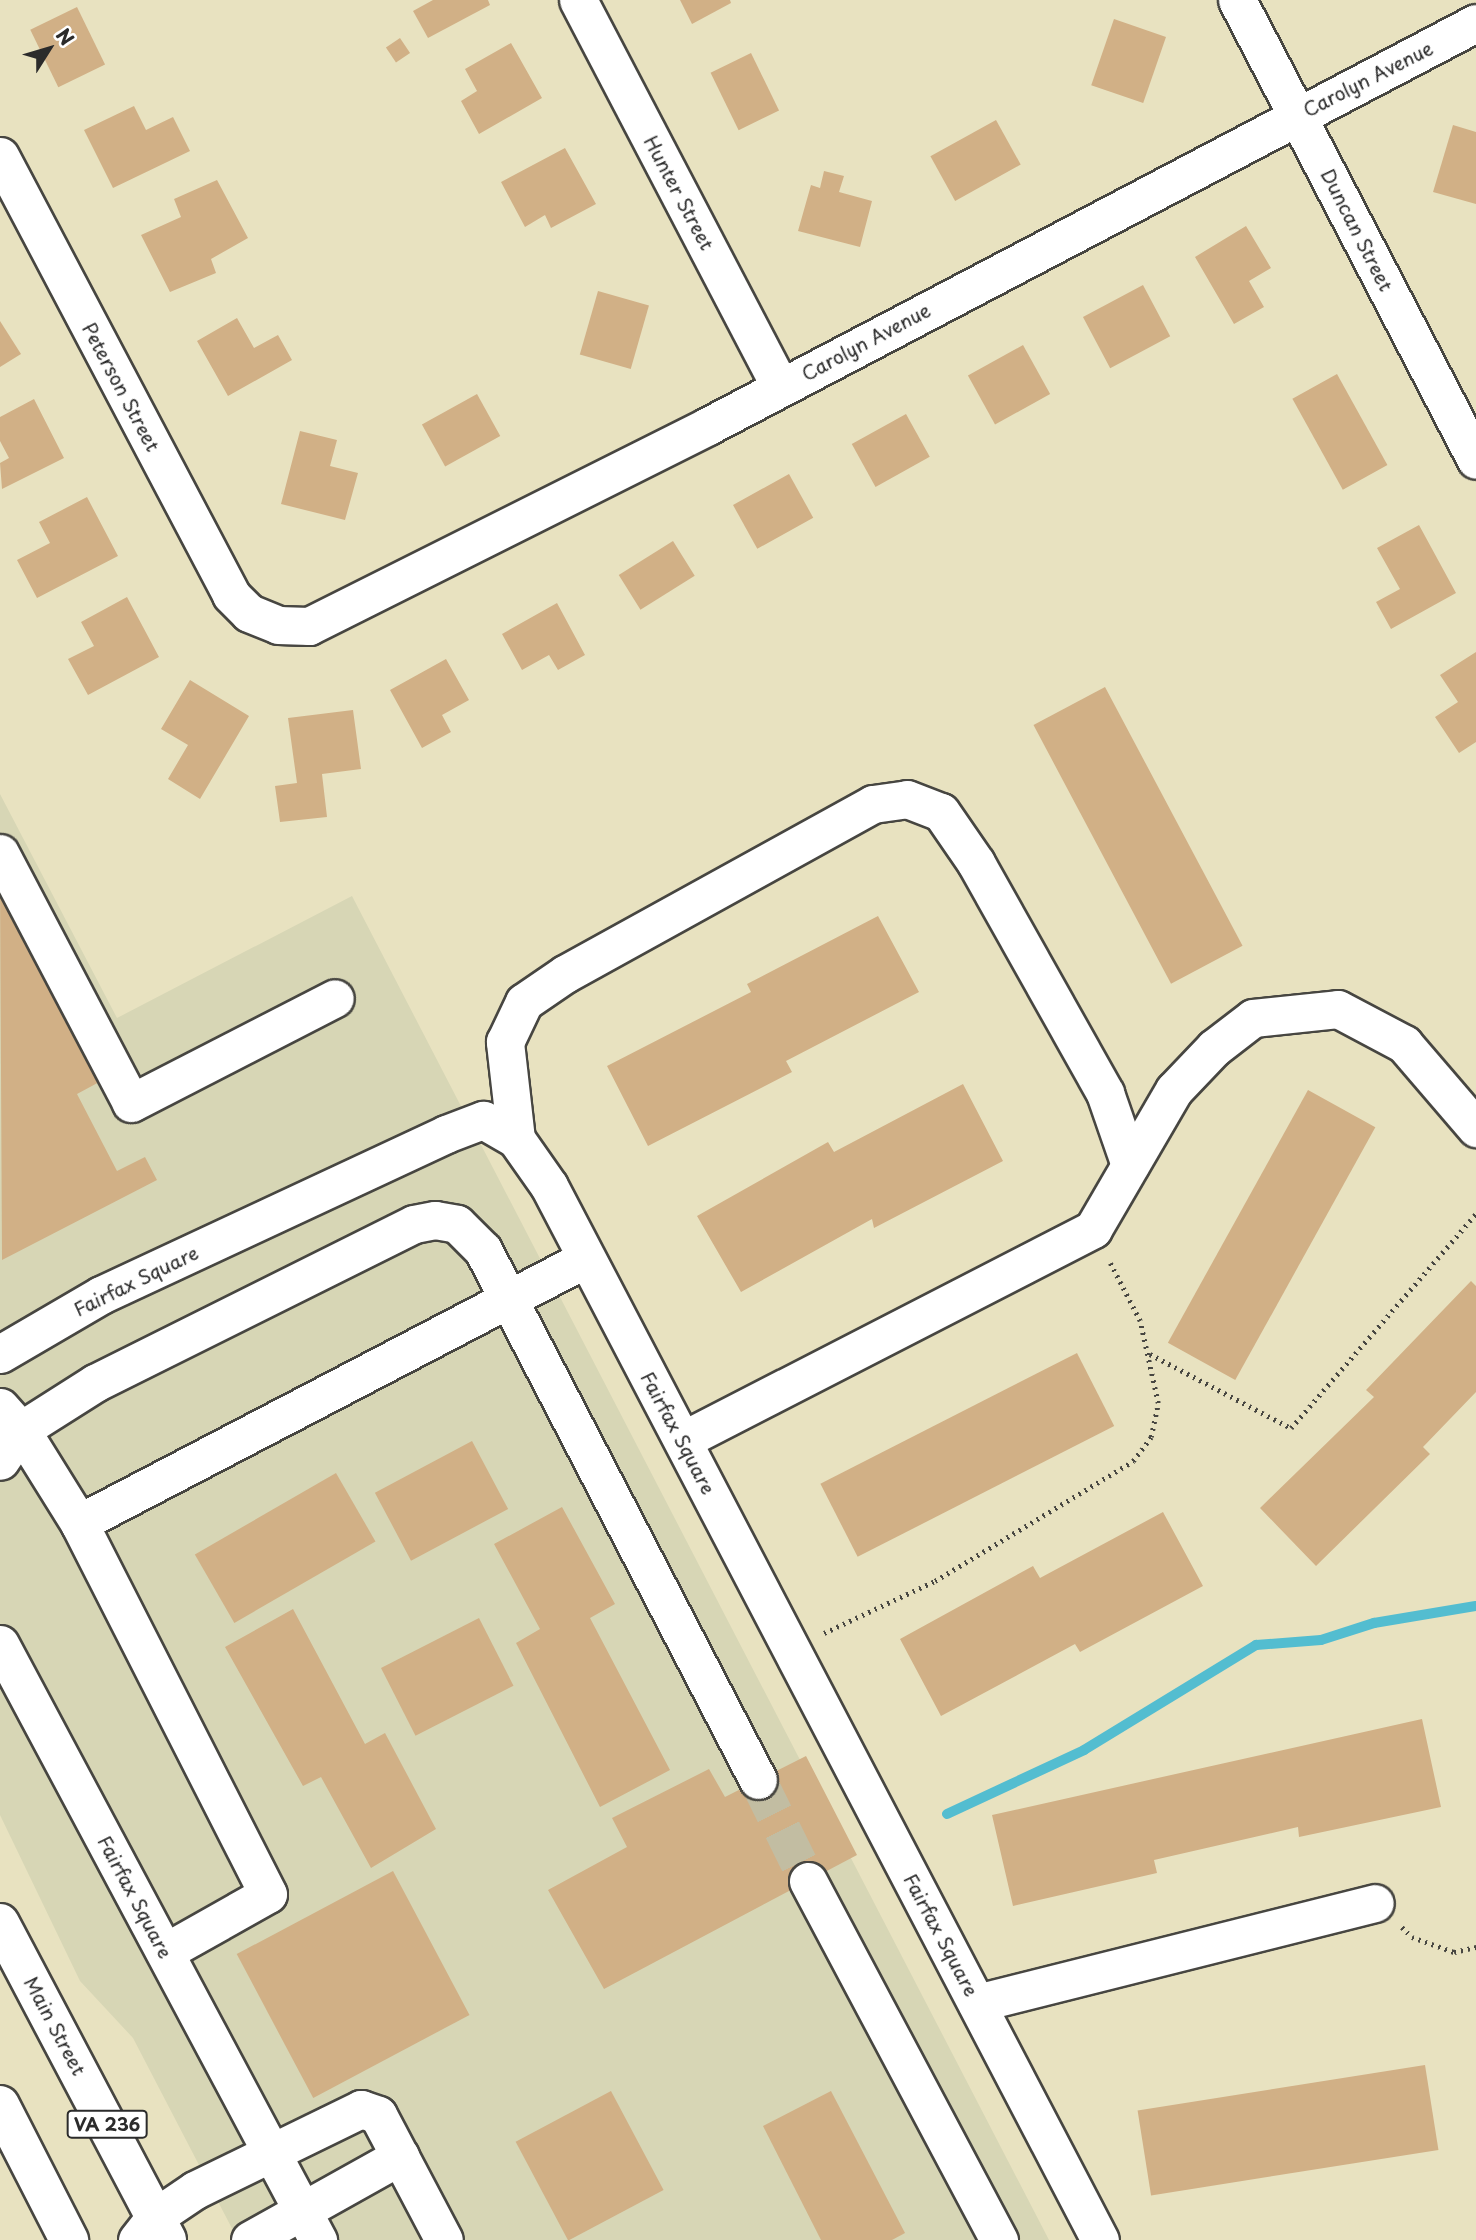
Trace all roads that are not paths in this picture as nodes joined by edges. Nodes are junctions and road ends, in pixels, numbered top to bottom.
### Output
1 (578, 0) edge
2 (1237, 0) edge
3 (1476, 23) edge
4 (1297, 115) junction
5 (0, 156) edge
6 (780, 387) junction
7 (1476, 460) edge
8 (249, 612) joint
9 (0, 853) edge
10 (335, 998) dead end
11 (1476, 1128) edge
12 (516, 1139) junction
13 (1130, 1165) junction
14 (585, 1258) junction
15 (507, 1299) junction
16 (0, 1354) edge
17 (10, 1419) edge
18 (683, 1440) junction
19 (0, 1461) edge
20 (79, 1523) junction
21 (0, 1644) edge
22 (758, 1780) tunnel mouth
23 (808, 1881) tunnel mouth
24 (1375, 1903) road end
25 (0, 1923) edge
26 (165, 1952) junction
27 (977, 2003) junction
28 (0, 2105) edge
29 (271, 2149) junction
30 (400, 2157) junction
31 (311, 2225) edge
32 (153, 2232) edge
33 (69, 2240) edge
34 (250, 2240) edge
35 (444, 2240) edge
36 (999, 2240) edge
37 (1100, 2240) edge

1 - 6 street, Hunter Street
2 - 4 street, Duncan Street
3 - 4 street, Carolyn Avenue
4 - 6 street, Carolyn Avenue
4 - 7 street, Duncan Street
5 - 8 street, Peterson Street
6 - 8 street, Carolyn Avenue
9 - 10 street
11 - 13 street
12 - 13 street
12 - 14 street, Fairfax Square
12 - 16 street, Fairfax Square
13 - 18 street
14 - 15 street
14 - 18 street, Fairfax Square
15 - 17 street
15 - 20 street
15 - 22 street
17 - 19 street
17 - 20 street
18 - 27 street, Fairfax Square
20 - 26 street
21 - 26 street, Fairfax Square
23 - 36 street
24 - 27 street
25 - 32 main road, Main Street / VA 236
26 - 29 street, Fairfax Square
27 - 37 street, Fairfax Square
28 - 33 main road
29 - 30 street
29 - 31 street, Fairfax Square
29 - 32 street
30 - 31 street
30 - 35 street
31 - 34 street

